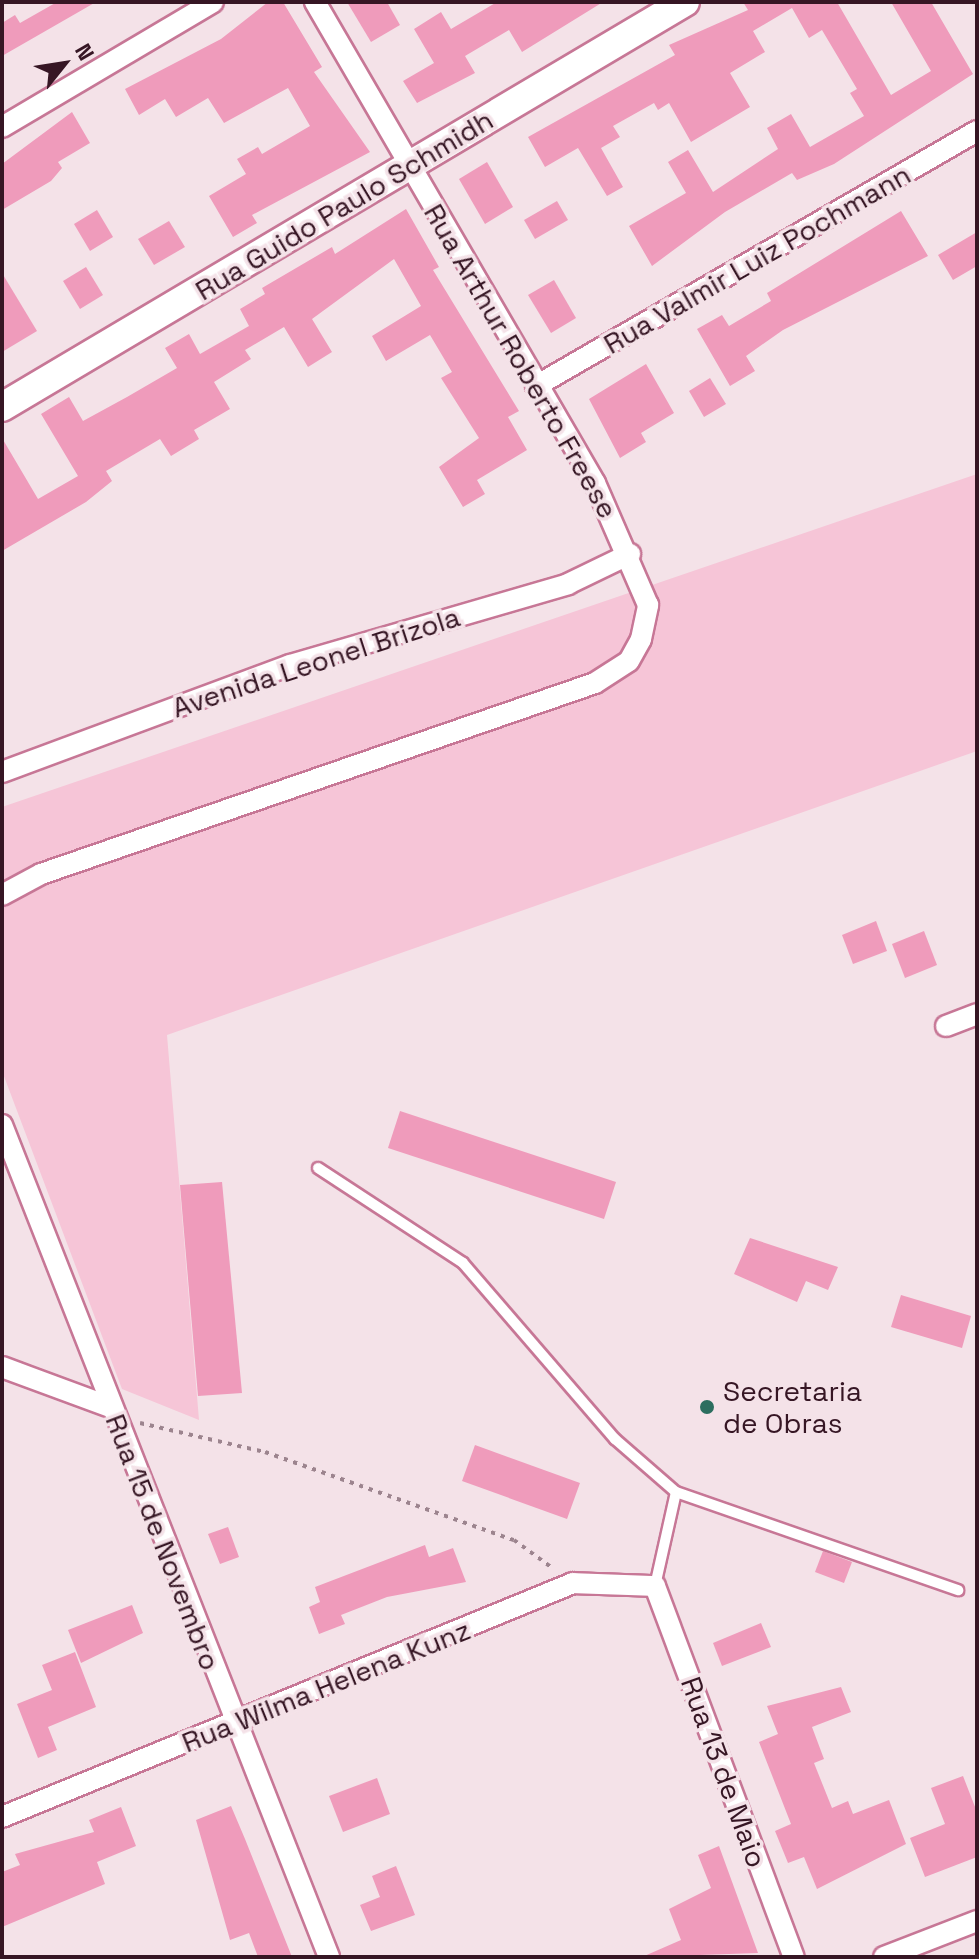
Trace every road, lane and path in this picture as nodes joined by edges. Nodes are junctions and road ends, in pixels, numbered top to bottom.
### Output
1 (213, 2) edge
2 (315, 2) edge
3 (685, 2) edge
4 (2, 127) edge
5 (977, 131) edge
6 (410, 166) junction
7 (536, 386) junction
8 (2, 407) edge
9 (630, 554) junction
10 (2, 772) edge
11 (2, 895) edge
12 (977, 1014) edge
13 (946, 1026) dead end
14 (2, 1125) edge
15 (6, 1154) edge
16 (318, 1168) dead end
17 (2, 1367) edge
18 (110, 1407) junction
19 (121, 1434) junction
20 (676, 1492) junction
21 (573, 1583) junction
22 (655, 1586) junction
23 (958, 1590) dead end
24 (235, 1725) junction
25 (2, 1817) edge
26 (977, 1921) edge
27 (329, 1957) edge
28 (794, 1957) edge
29 (884, 1957) edge

1 - 4 street
2 - 6 street, Rua Arthur Roberto Freese
3 - 6 street, Rua Guido Paulo Schmidh
5 - 7 street, Rua Valmir Luiz Pochmann
6 - 7 street, Rua Arthur Roberto Freese
6 - 8 street, Rua Guido Paulo Schmidh
7 - 9 street, Rua Arthur Roberto Freese
9 - 10 street, Avenida Leonel Brizola
9 - 11 street, Rua Arthur Roberto Freese
12 - 13 street
14 - 15 street, Rua 15 de Novembro
15 - 18 street, Rua 15 de Novembro
16 - 20 lane
17 - 18 street
18 - 19 street, Rua 15 de Novembro
19 - 21 path
19 - 24 street, Rua 15 de Novembro
20 - 22 lane
20 - 23 lane
21 - 22 street, Rua Wilma Helena Kunz
21 - 24 street, Rua Wilma Helena Kunz
22 - 28 street, Rua 13 de Maio
24 - 25 street, Rua Wilma Helena Kunz
24 - 27 street, Rua 15 de Novembro
26 - 29 street

